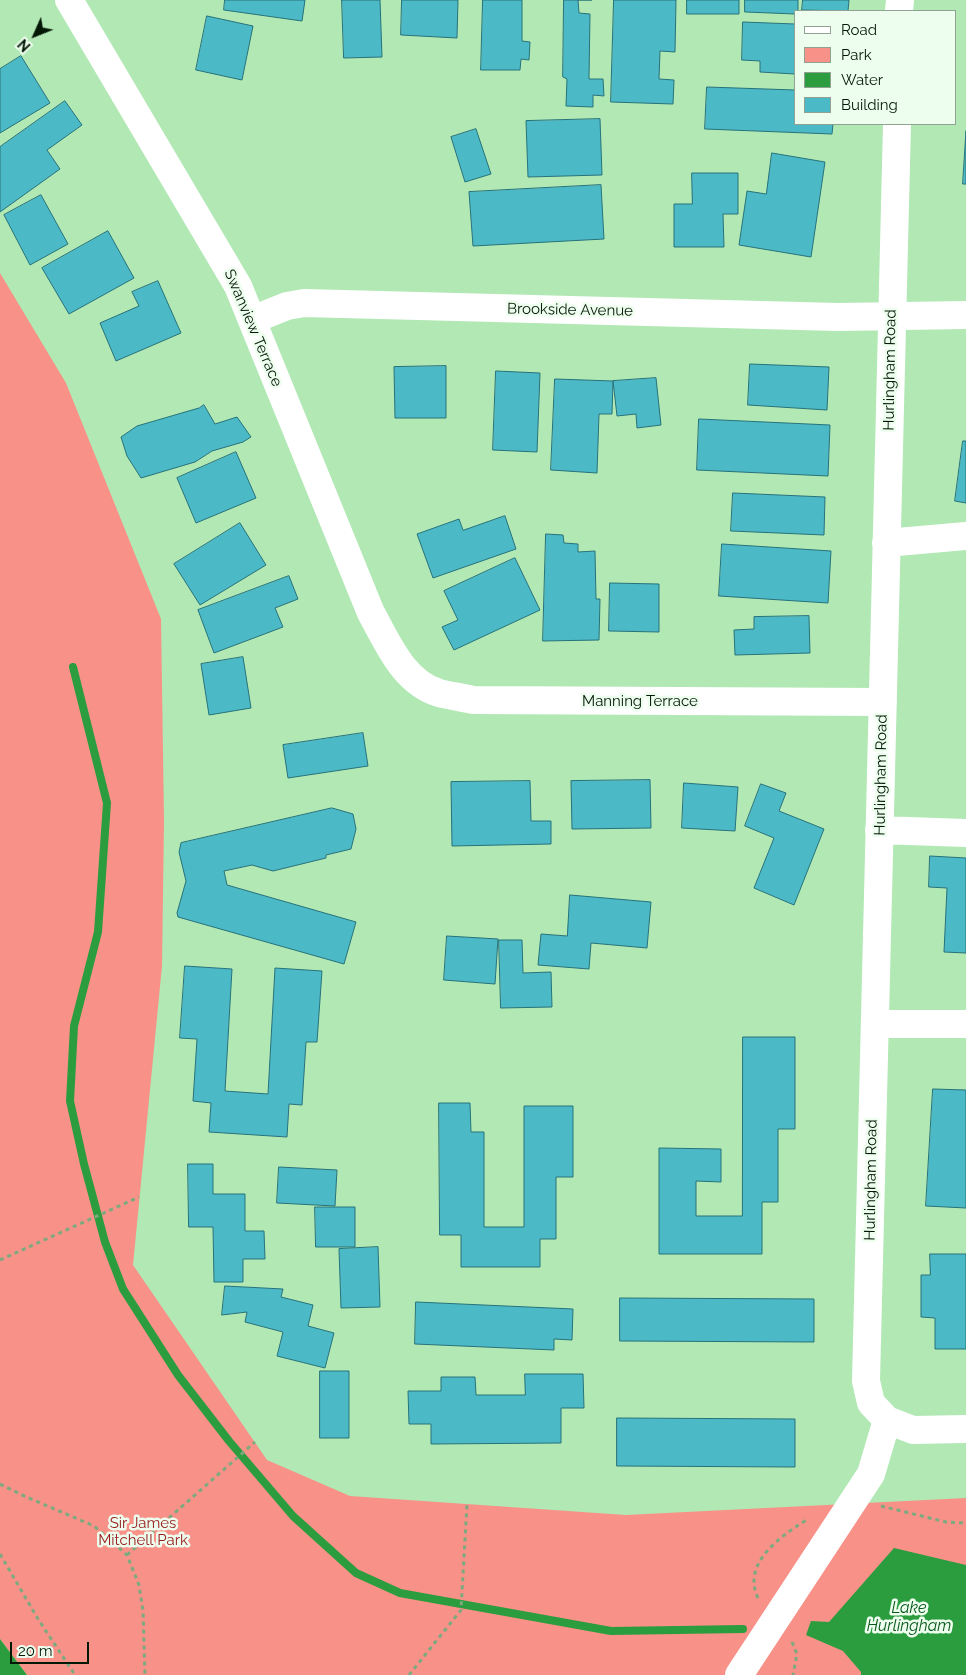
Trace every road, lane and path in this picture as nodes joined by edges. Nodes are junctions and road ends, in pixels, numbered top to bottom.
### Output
1 (69, 0) edge
2 (897, 125) edge
3 (966, 315) edge
4 (891, 316) junction
5 (252, 320) junction
6 (966, 536) edge
7 (886, 543) junction
8 (406, 671) joint
9 (882, 702) junction
10 (879, 830) junction
11 (966, 832) edge
12 (875, 1024) junction
13 (966, 1024) edge
14 (139, 1197) dead end
15 (0, 1260) edge
16 (887, 1420) junction
17 (966, 1429) edge
18 (255, 1442) dead end
19 (0, 1484) edge
20 (854, 1500) junction
21 (467, 1504) dead end
22 (966, 1523) edge
23 (0, 1554) edge
24 (127, 1555) junction
25 (75, 1675) edge
26 (145, 1675) edge
27 (410, 1675) edge
28 (739, 1675) edge

1 - 5 street, Swanview Terrace
2 - 4 street, Hurlingham Road
3 - 4 street, Brookside Avenue
4 - 5 street, Brookside Avenue
4 - 7 street, Hurlingham Road
5 - 8 street, Swanview Terrace
6 - 7 street
7 - 9 street, Hurlingham Road
8 - 9 street, Manning Terrace
9 - 10 street, Hurlingham Road
10 - 11 street
10 - 12 street, Hurlingham Road
12 - 13 street
12 - 16 street, Hurlingham Road
14 - 15 path
16 - 17 street
16 - 20 street
18 - 24 path
19 - 24 path
20 - 22 path
20 - 28 street
21 - 27 path
23 - 25 path
24 - 26 path

